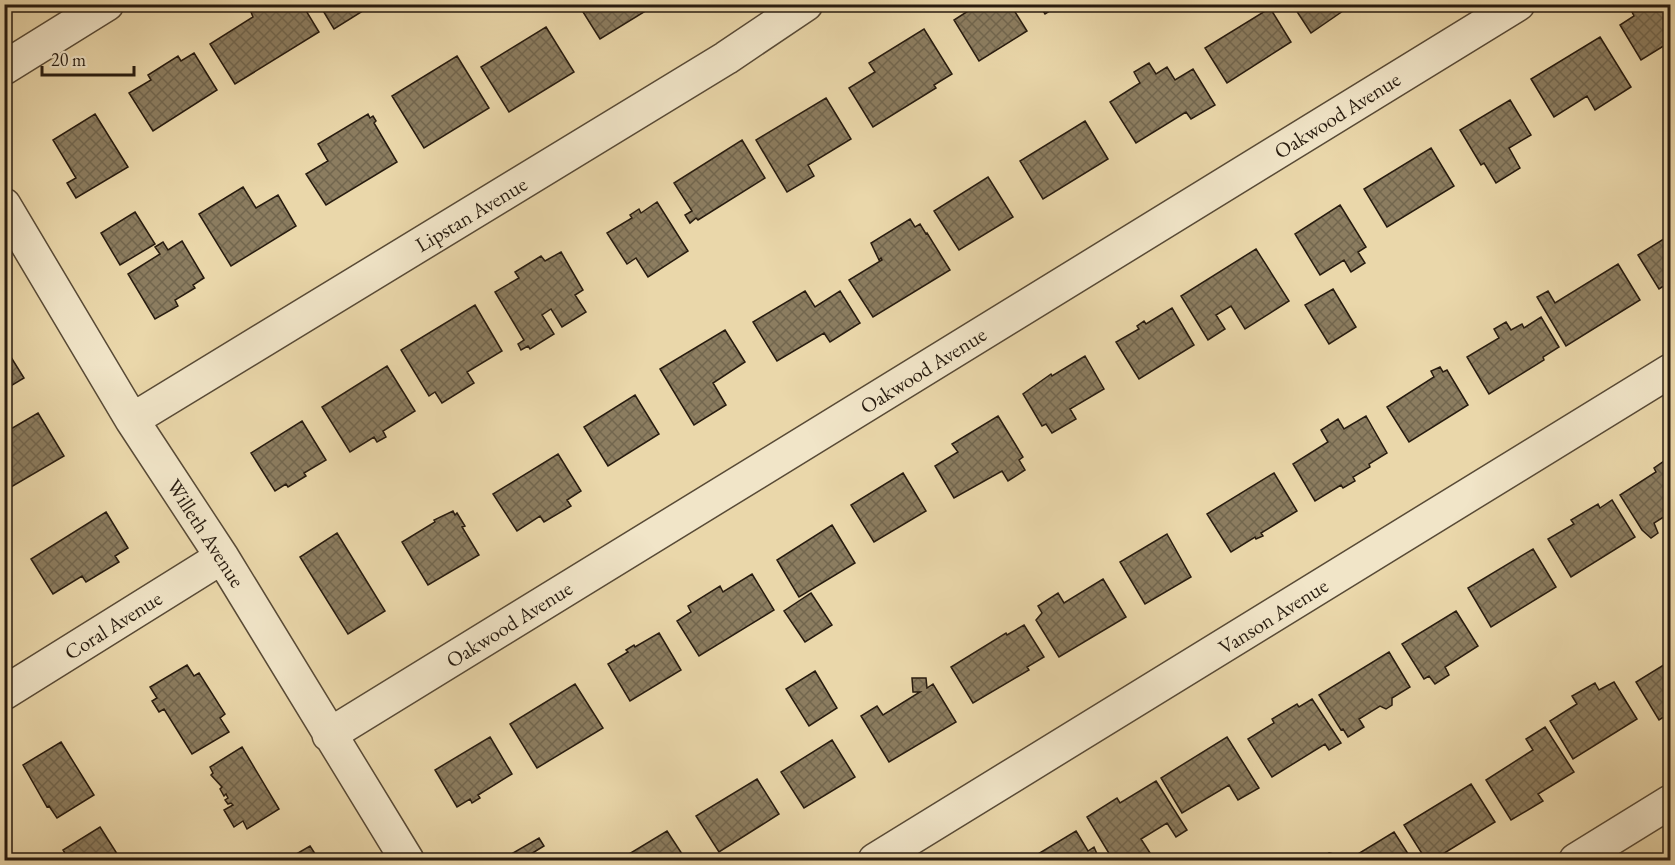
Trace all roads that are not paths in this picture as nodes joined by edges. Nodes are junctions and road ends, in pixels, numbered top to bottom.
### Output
1 (107, 4) edge
2 (806, 4) edge
3 (1518, 4) edge
4 (4, 68) edge
5 (4, 205) edge
6 (1671, 372) edge
7 (132, 420) junction
8 (222, 557) junction
9 (4, 693) edge
10 (329, 735) junction
11 (1671, 802) edge
12 (407, 861) edge
13 (875, 861) edge
14 (1576, 861) edge

1 - 4 street
2 - 7 street, Lipstan Avenue
3 - 10 street, Oakwood Avenue
5 - 7 street, Willeth Avenue
6 - 13 street, Vanson Avenue
7 - 8 street, Willeth Avenue
8 - 9 street, Coral Avenue
8 - 10 street, Willeth Avenue
10 - 12 street, Willeth Avenue
11 - 14 street

